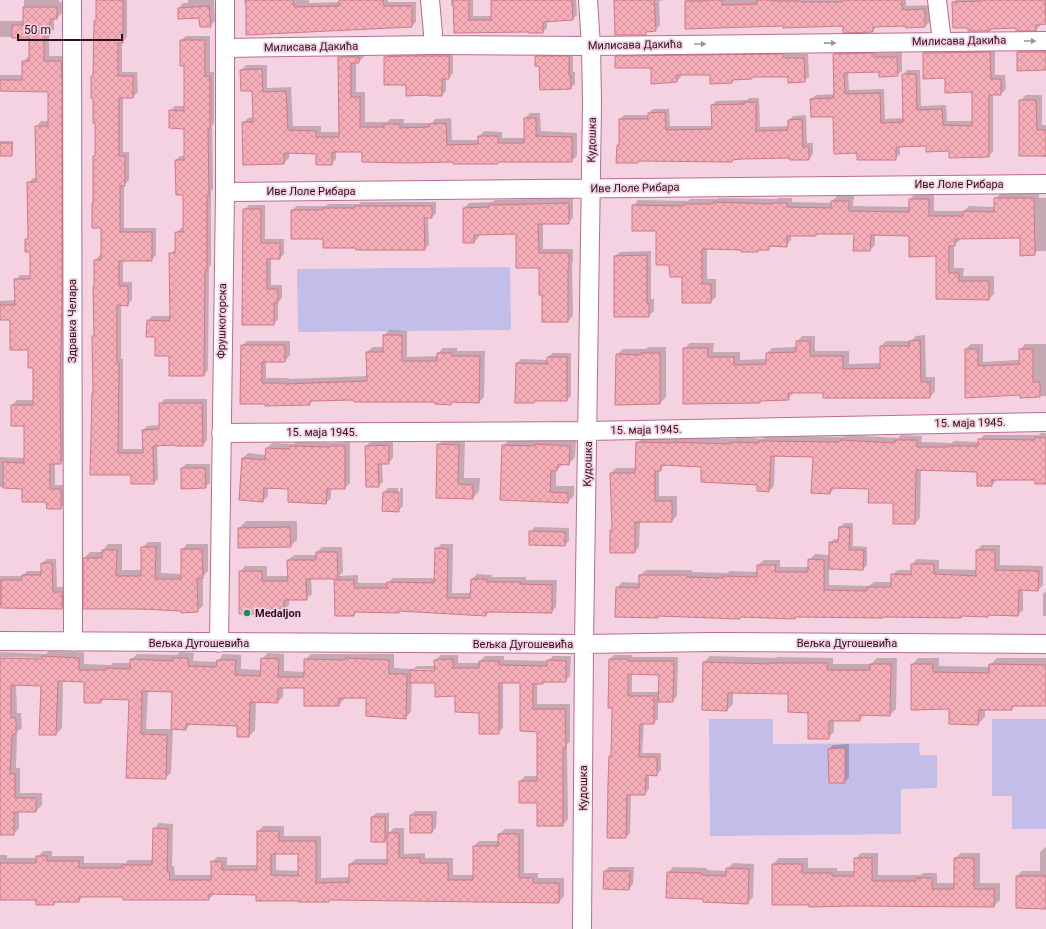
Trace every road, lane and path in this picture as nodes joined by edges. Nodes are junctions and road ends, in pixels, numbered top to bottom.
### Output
1 (72, 0) edge
2 (224, 0) edge
3 (430, 0) edge
4 (588, 0) edge
5 (937, 0) edge
6 (1046, 41) edge
7 (942, 42) junction
8 (434, 45) junction
9 (591, 46) junction
10 (224, 48) junction
11 (1046, 184) edge
12 (590, 189) junction
13 (224, 192) junction
14 (1046, 422) edge
15 (588, 431) junction
16 (221, 432) junction
17 (0, 641) edge
18 (73, 642) junction
19 (219, 643) junction
20 (584, 644) junction
21 (1046, 644) edge
22 (582, 929) edge

1 - 18 street, Здравка Челара
2 - 10 street, Фрушкогорска
3 - 8 street
4 - 9 street, Кудошка
5 - 7 street
7 -> 6 street, Милисава Дакића
9 -> 7 street, Милисава Дакића
8 - 9 street, Милисава Дакића
8 - 10 street, Милисава Дакића
9 - 12 street, Кудошка
10 - 13 street, Фрушкогорска
11 - 12 street, Иве Лоле Рибара
12 - 13 street, Иве Лоле Рибара
12 - 15 street, Кудошка
13 - 16 street, Фрушкогорска
14 - 15 street, 15. маја 1945.
15 - 16 street, 15. маја 1945.
15 - 20 street, Кудошка
16 - 19 street, Фрушкогорска
17 - 18 street, Вељка Дугошевића
18 - 19 street, Вељка Дугошевића
19 - 20 street, Вељка Дугошевића
20 - 21 street, Вељка Дугошевића
20 - 22 street, Кудошка

